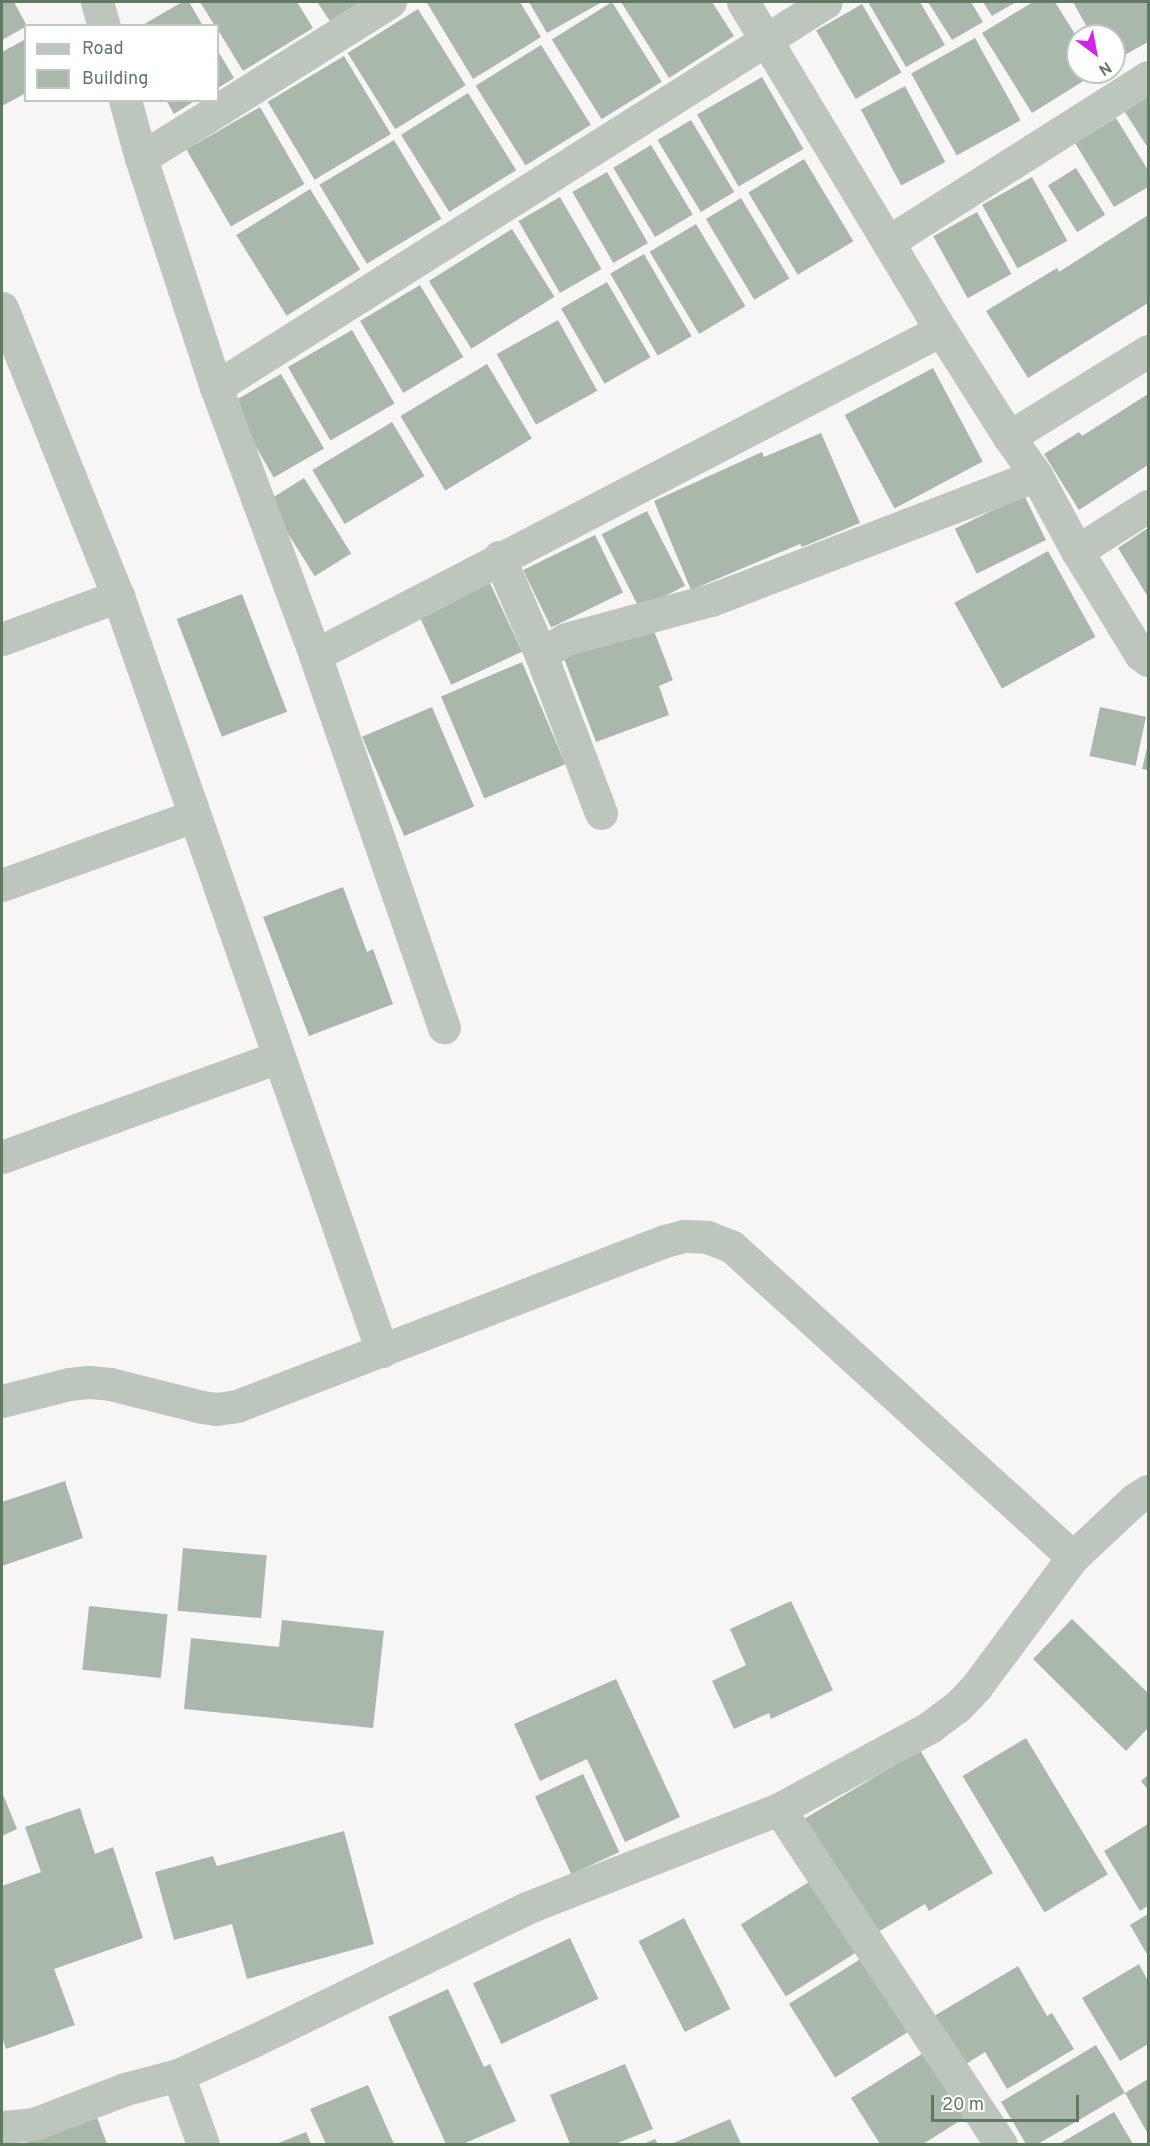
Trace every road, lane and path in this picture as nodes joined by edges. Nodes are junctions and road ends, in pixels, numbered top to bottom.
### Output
1 (98, 2) edge
2 (390, 2) edge
3 (743, 2) edge
4 (826, 2) edge
5 (104, 24) edge
6 (767, 39) junction
7 (1149, 77) edge
8 (126, 102) edge
9 (141, 158) junction
10 (888, 242) junction
11 (2, 308) edge
12 (941, 330) junction
13 (1149, 351) edge
14 (15, 382) edge
15 (216, 387) junction
16 (1009, 437) junction
17 (1036, 475) junction
18 (1149, 506) edge
19 (1077, 551) junction
20 (499, 557) junction
21 (118, 596) junction
22 (2, 639) edge
23 (315, 655) junction
24 (541, 655) junction
25 (1149, 660) edge
26 (601, 813) dead end
27 (194, 816) junction
28 (2, 885) edge
29 (444, 1028) dead end
30 (279, 1057) junction
31 (2, 1157) edge
32 (381, 1351) junction
33 (2, 1401) edge
34 (1149, 1491) edge
35 (1073, 1557) junction
36 (779, 1809) junction
37 (178, 2075) junction
38 (2, 2127) edge
39 (203, 2145) edge
40 (1001, 2145) edge

1 - 5 street
2 - 9 street
3 - 6 street
4 - 6 street
6 - 10 street
6 - 15 street
7 - 10 street
8 - 9 street
9 - 15 street
10 - 12 street
11 - 14 street
12 - 16 street
12 - 20 street
13 - 16 street
14 - 21 street
15 - 23 street
16 - 17 street
17 - 19 street
17 - 24 street
18 - 19 street
19 - 25 street
20 - 23 street
20 - 24 street
21 - 22 street
21 - 27 street
23 - 29 street
24 - 26 street
27 - 28 street
27 - 30 street
30 - 31 street
30 - 32 street
32 - 33 street
32 - 35 street
34 - 35 street
35 - 36 street
36 - 37 street
36 - 40 street
37 - 38 street
37 - 39 street

